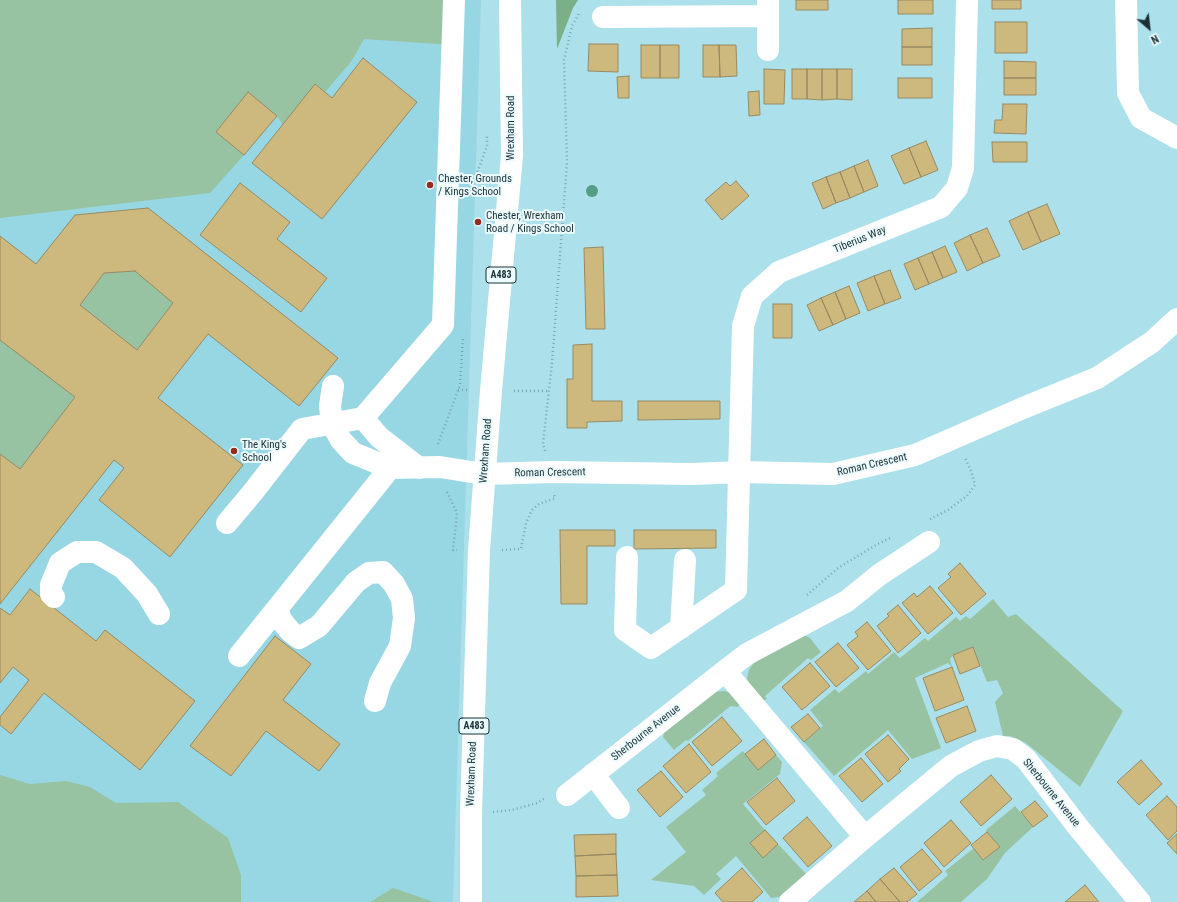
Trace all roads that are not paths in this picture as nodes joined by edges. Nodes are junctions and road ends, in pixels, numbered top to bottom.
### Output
1 (454, 0) edge
2 (510, 0) edge
3 (967, 0) edge
4 (1126, 0) edge
5 (768, 8) edge
6 (603, 17) dead end
7 (768, 50) dead end
8 (1177, 138) edge
9 (1177, 319) edge
10 (333, 386) dead end
11 (364, 418) junction
12 (332, 424) junction
13 (390, 468) junction
14 (419, 468) junction
15 (740, 472) junction
16 (484, 474) junction
17 (227, 523) dead end
18 (929, 542) dead end
19 (627, 557) dead end
20 (685, 560) dead end
21 (54, 597) dead end
22 (278, 608) junction
23 (159, 614) dead end
24 (681, 628) junction
25 (239, 656) dead end
26 (725, 671) junction
27 (375, 701) dead end
28 (593, 774) junction
29 (567, 795) road end
30 (619, 808) dead end
31 (865, 837) junction
32 (471, 902) edge
33 (790, 902) edge
34 (1140, 902) edge

1 - 11 main road
2 - 16 main road, Wrexham Road / A483
3 - 15 main road, Tiberius Way
4 - 8 main road
5 - 6 main road
5 - 7 main road
9 - 15 main road, Roman Crescent
10 - 12 main road
11 - 12 main road
11 - 14 main road
12 - 13 main road
12 - 17 main road
13 - 14 main road, Roman Crescent
13 - 22 main road
14 - 16 main road, Roman Crescent
15 - 16 main road, Roman Crescent
15 - 24 main road, Tiberius Way
16 - 32 main road, Wrexham Road / A483
18 - 26 main road, Sherbourne Avenue
19 - 24 main road
20 - 24 main road
21 - 23 main road
22 - 25 main road
22 - 27 main road
26 - 28 main road, Sherbourne Avenue
26 - 31 main road
28 - 29 main road, Sherbourne Avenue
28 - 30 main road
31 - 33 main road, Sherbourne Avenue
31 - 34 main road, Sherbourne Avenue

